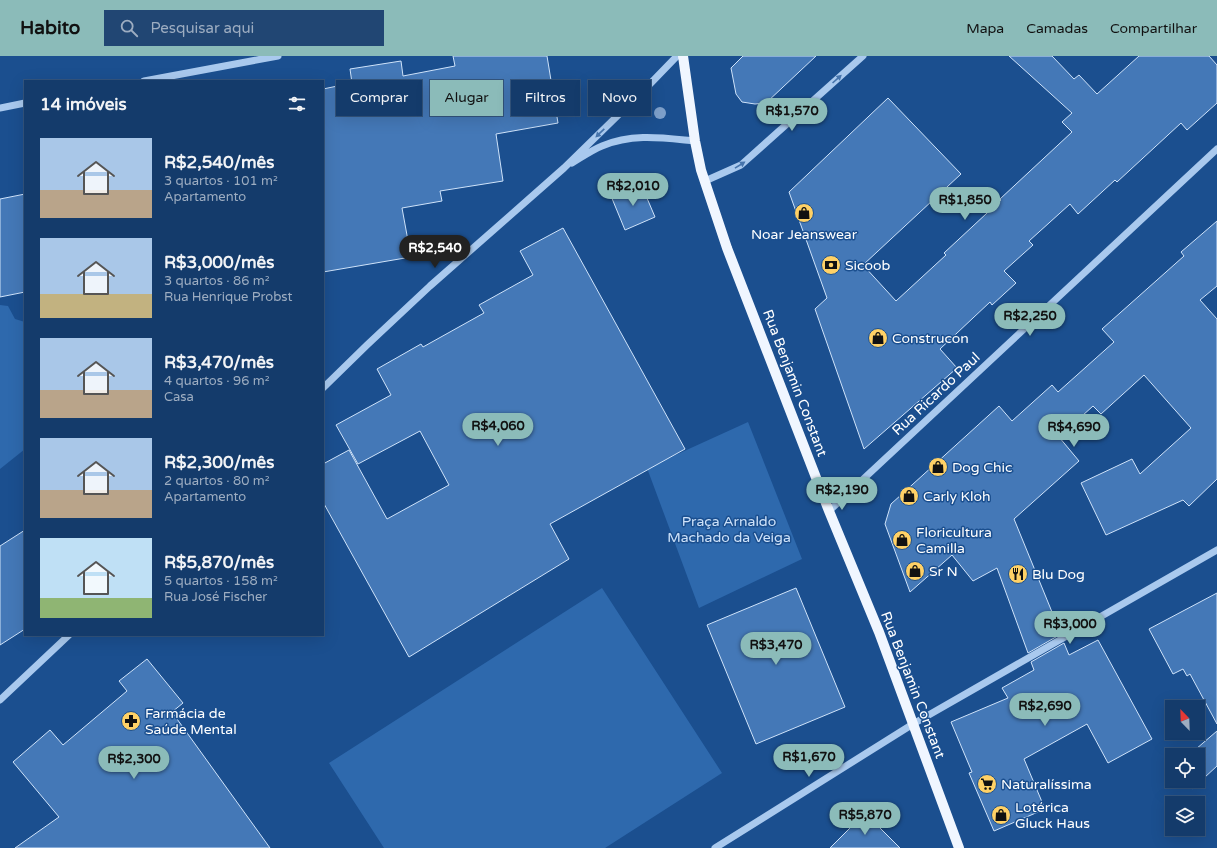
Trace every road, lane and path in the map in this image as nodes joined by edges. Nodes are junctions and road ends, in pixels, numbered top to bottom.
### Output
1 (278, 56) edge
2 (676, 56) edge
3 (683, 56) edge
4 (863, 56) edge
5 (149, 80) edge
6 (24, 103) edge
7 (0, 108) edge
8 (695, 141) junction
9 (1217, 149) edge
10 (564, 168) junction
11 (704, 181) junction
12 (324, 387) edge
13 (830, 511) junction
14 (1217, 550) edge
15 (68, 636) edge
16 (0, 700) edge
17 (913, 724) junction
18 (715, 848) edge
19 (959, 848) edge

1 - 5 street
2 -> 10 street
3 - 8 main road, Rua Benjamin Constant
11 -> 4 street
6 - 7 street
8 - 10 street
8 - 11 main road, Rua Benjamin Constant
9 - 13 street, Rua Ricardo Paul
10 - 12 street
11 - 13 main road, Rua Benjamin Constant
13 - 17 main road, Rua Benjamin Constant
14 - 17 street
15 - 16 street
17 - 18 street
17 - 19 main road, Rua Benjamin Constant

